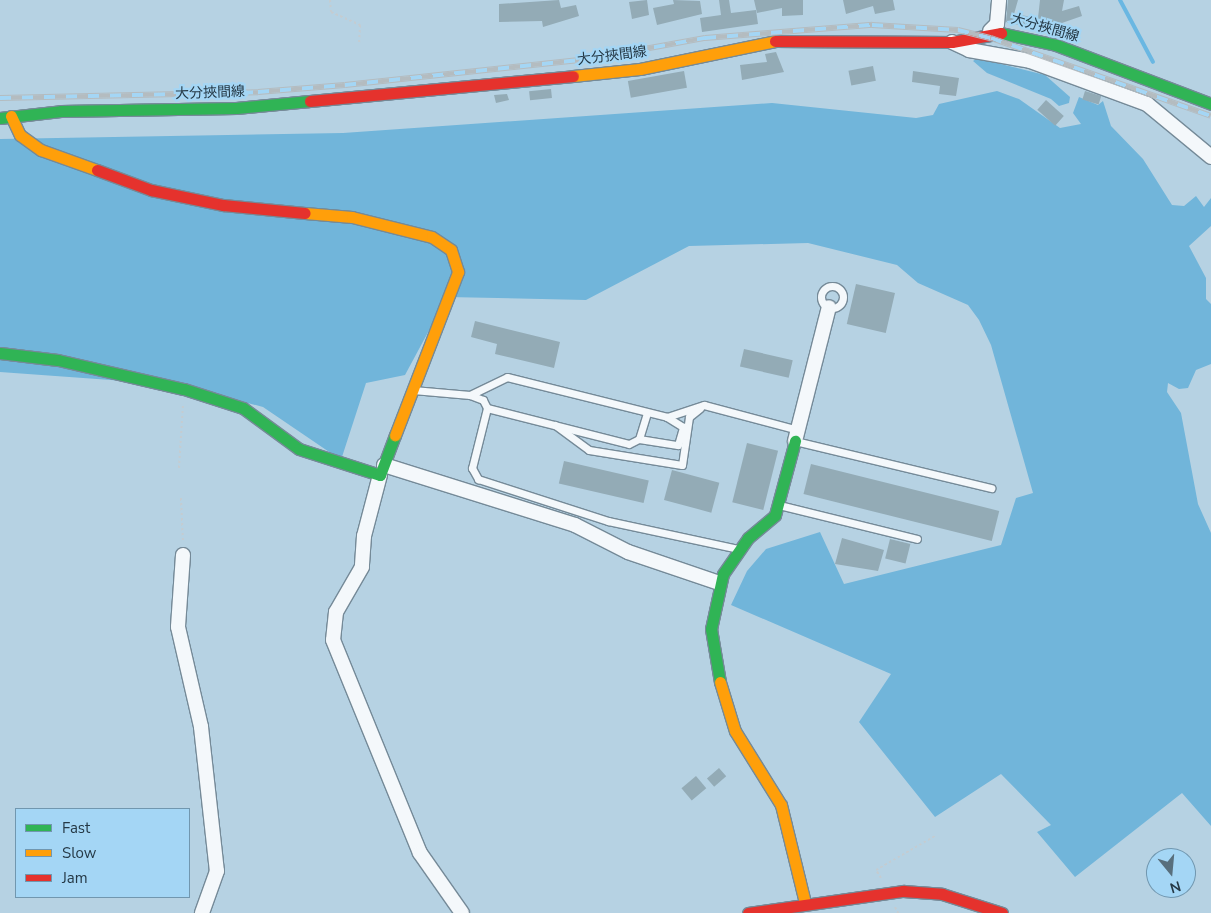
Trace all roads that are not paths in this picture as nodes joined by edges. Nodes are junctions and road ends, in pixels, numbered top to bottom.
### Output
1 (999, 0) edge
2 (990, 31) junction
3 (952, 42) junction
4 (1211, 104) edge
5 (5, 117) edge
6 (1211, 157) edge
7 (829, 307) dead end
8 (0, 353) edge
9 (413, 390) junction
10 (470, 394) junction
11 (708, 405) junction
12 (487, 408) junction
13 (647, 413) junction
14 (667, 417) junction
15 (554, 425) junction
16 (796, 435) junction
17 (639, 439) junction
18 (382, 470) junction
19 (992, 488) dead end
20 (778, 505) junction
21 (917, 539) dead end
22 (739, 549) junction
23 (182, 554) road end
24 (719, 583) junction
25 (805, 903) junction
26 (202, 913) edge
27 (462, 913) edge
28 (748, 913) edge
29 (1002, 913) edge

1 - 2 street
2 - 3 street, 大分挾間線
2 - 4 street, 大分挾間線
3 - 5 street, 大分挾間線
3 - 6 street
5 - 9 street
7 - 16 street
8 - 18 street
9 - 10 lane
9 - 18 street
10 - 12 lane
10 - 13 lane
11 - 14 lane
11 - 15 lane
11 - 16 lane
12 - 15 lane
12 - 22 lane
13 - 14 lane
13 - 17 lane
14 - 17 lane
15 - 17 lane
16 - 19 lane
16 - 20 street
18 - 24 street
18 - 27 street
20 - 21 lane
20 - 22 street
22 - 24 street
23 - 26 street
24 - 25 street
25 - 28 street
25 - 29 street

